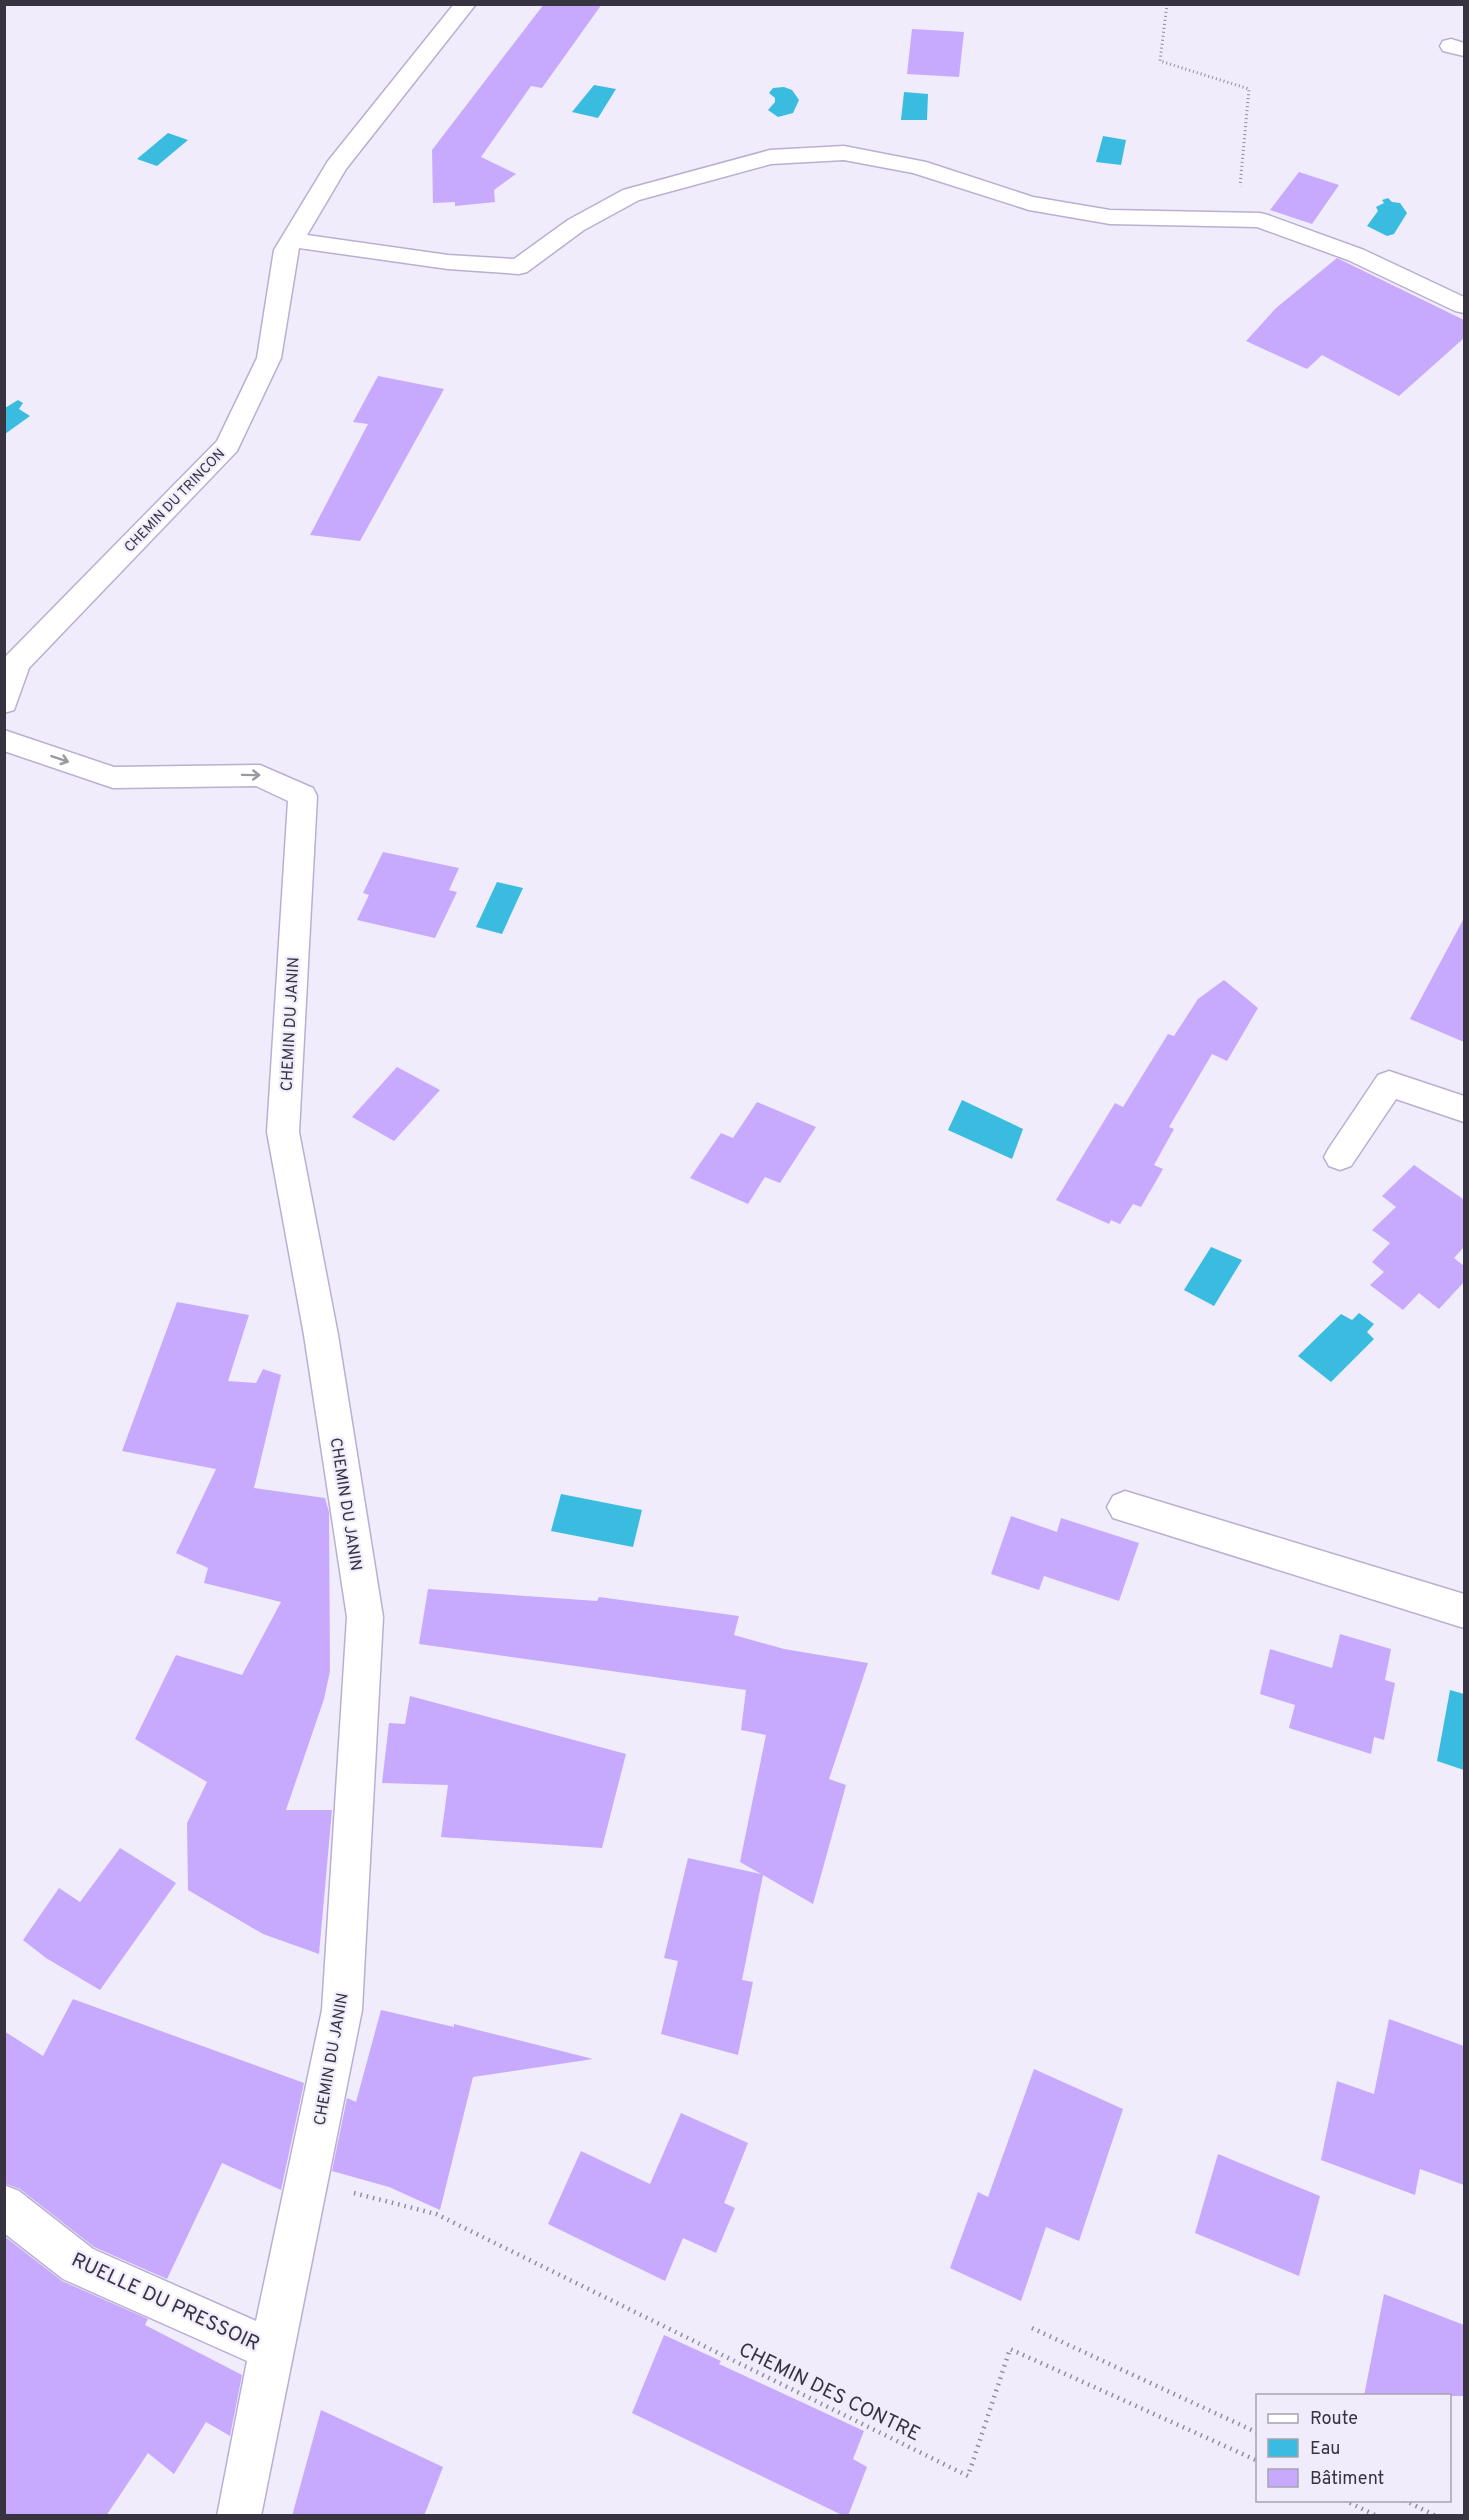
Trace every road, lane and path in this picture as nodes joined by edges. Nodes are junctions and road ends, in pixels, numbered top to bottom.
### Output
1 (466, 4) edge
2 (1167, 4) edge
3 (1237, 220) junction
4 (292, 240) junction
5 (1464, 306) edge
6 (10, 669) edge
7 (4, 703) edge
8 (4, 740) edge
9 (1464, 1109) edge
10 (1340, 1157) dead end
11 (1125, 1507) dead end
12 (1464, 1611) edge
13 (307, 2180) junction
14 (4, 2206) edge
15 (1032, 2328) dead end
16 (271, 2350) junction
17 (1256, 2433) edge
18 (1256, 2461) edge
19 (1348, 2502) edge
20 (1408, 2502) edge
21 (239, 2516) edge
22 (1377, 2516) edge
23 (1436, 2516) edge

1 - 4 street, CHEMIN DU TRINCON
2 - 3 path
3 - 4 street
3 - 5 street
4 - 6 street, CHEMIN DU TRINCON
6 - 7 street
8 -> 13 street, CHEMIN DU JANIN
9 - 10 street
11 - 12 street
13 - 16 street, CHEMIN DU JANIN
13 - 18 path, CHEMIN DES CONTRE
14 - 16 street, RUELLE DU PRESSOIR
15 - 17 path
16 - 21 street, CHEMIN DU JANIN
19 - 22 path
20 - 23 path

